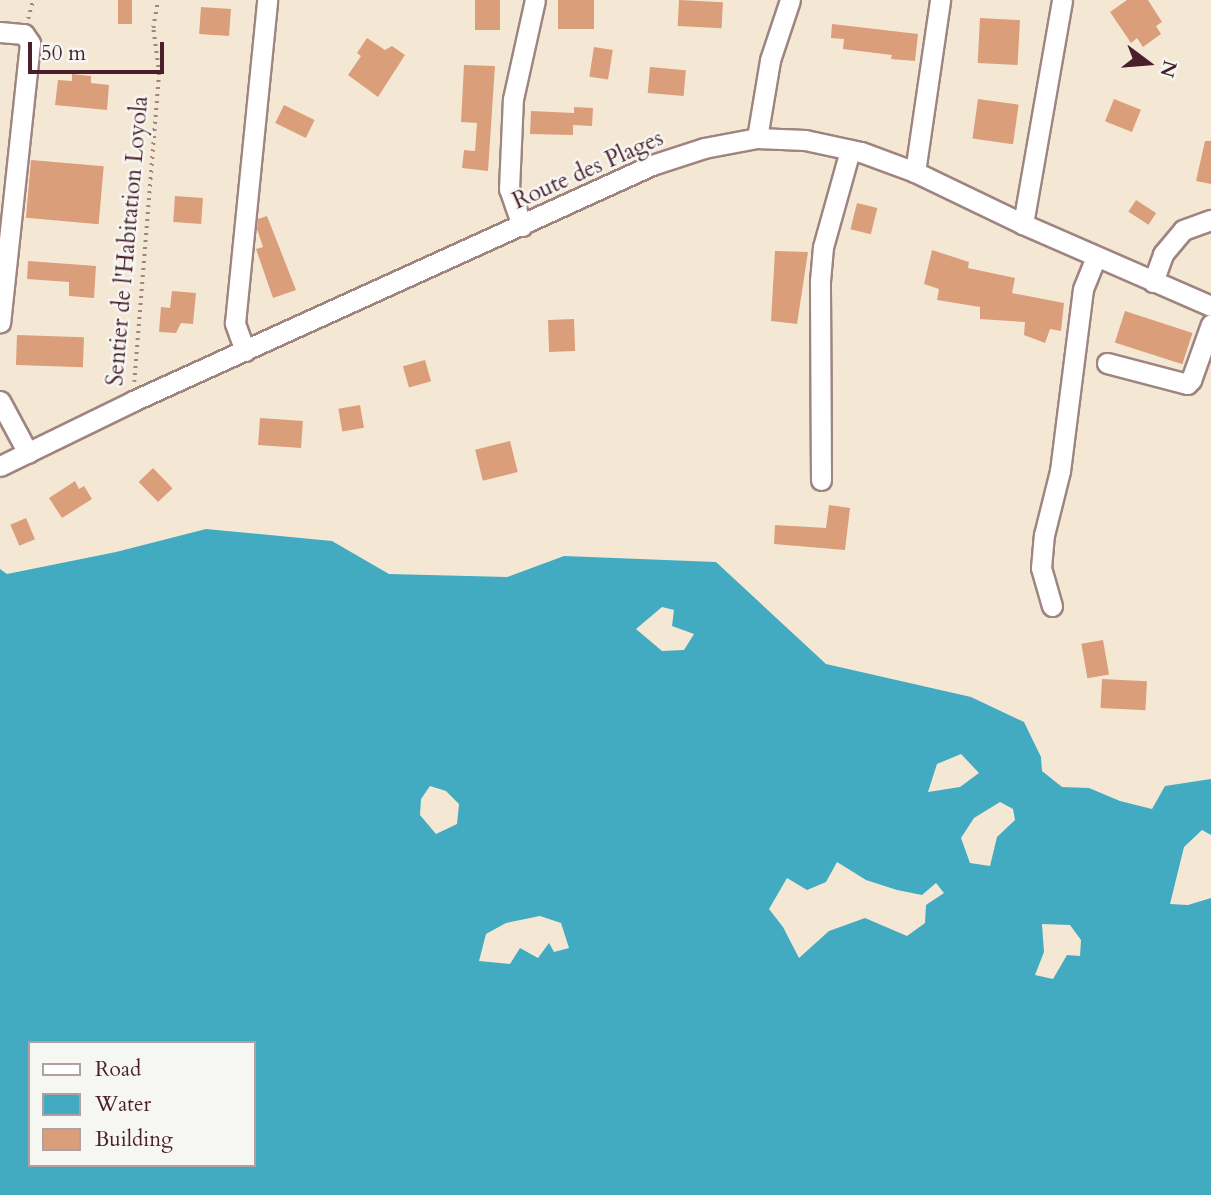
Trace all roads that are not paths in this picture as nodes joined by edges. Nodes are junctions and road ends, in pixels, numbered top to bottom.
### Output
1 (267, 0) edge
2 (535, 0) edge
3 (790, 0) edge
4 (940, 0) edge
5 (1062, 0) edge
6 (0, 32) edge
7 (757, 138) junction
8 (850, 150) junction
9 (915, 172) junction
10 (1211, 219) edge
11 (1023, 224) junction
12 (522, 226) junction
13 (1096, 256) junction
14 (1153, 282) junction
15 (1211, 306) edge
16 (0, 321) edge
17 (1211, 324) edge
18 (245, 351) junction
19 (1107, 363) dead end
20 (0, 401) edge
21 (27, 453) junction
22 (0, 466) edge
23 (821, 480) dead end
24 (1052, 606) dead end

1 - 18 street
2 - 12 street
3 - 7 street
4 - 9 street
5 - 11 street
6 - 16 street
7 - 8 street, Route des Plages
7 - 12 street, Route des Plages
8 - 9 street, Route des Plages
8 - 23 street
9 - 11 street, Route des Plages
10 - 14 street
11 - 13 street, Route des Plages
12 - 18 street, Route des Plages
13 - 14 street, Route des Plages
13 - 24 street
14 - 15 street, Route des Plages
17 - 19 street
18 - 21 street, Route des Plages
20 - 21 street
21 - 22 street, Route des Plages

